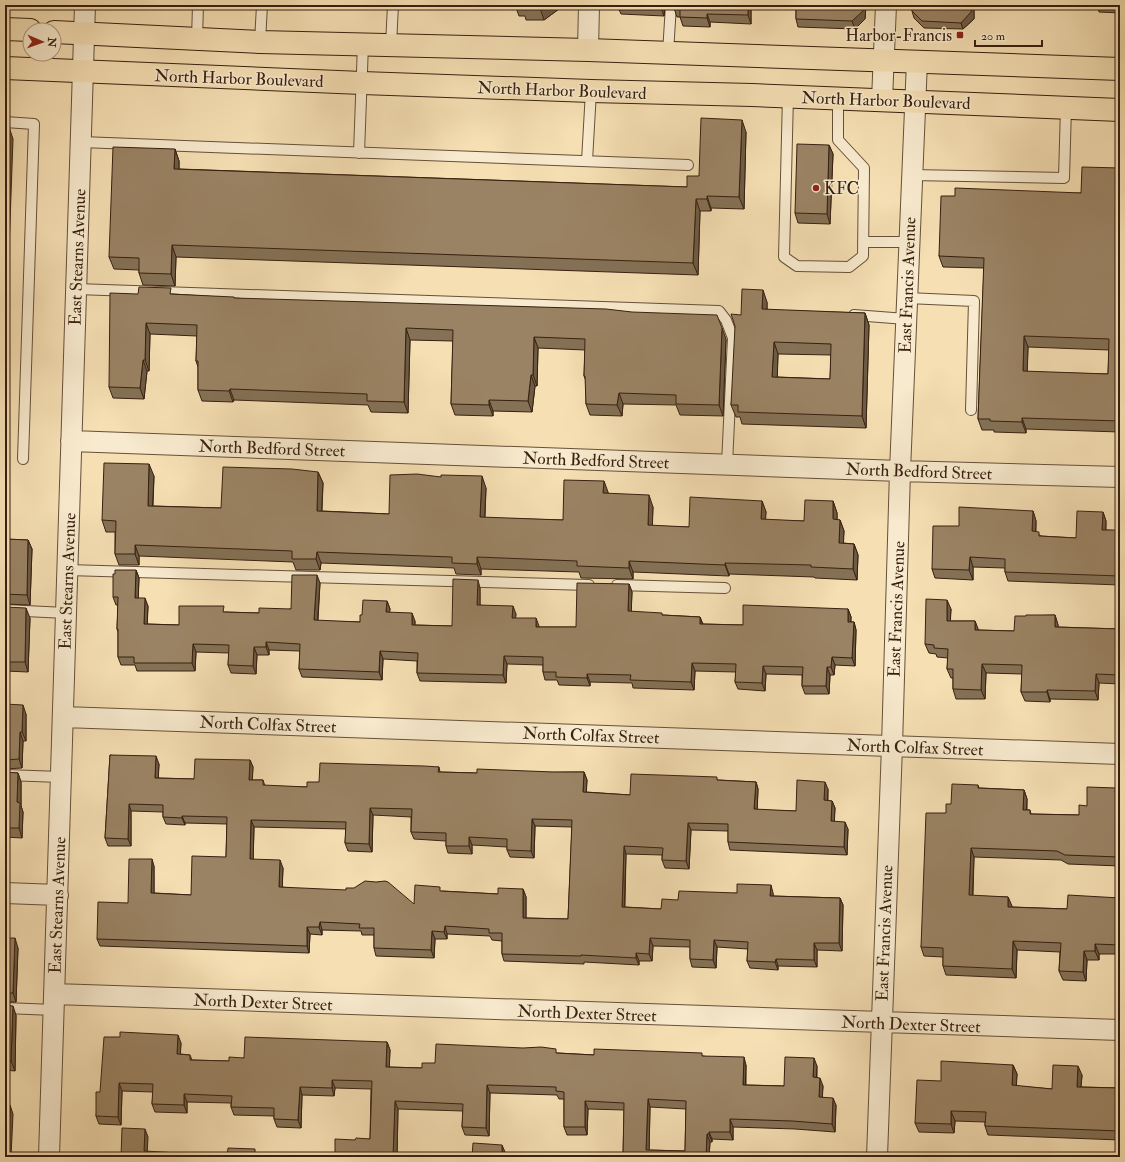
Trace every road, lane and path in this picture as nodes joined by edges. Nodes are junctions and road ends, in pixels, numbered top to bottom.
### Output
1 (85, 5) edge
2 (198, 5) edge
3 (262, 5) edge
4 (393, 5) edge
5 (589, 5) edge
6 (671, 5) edge
7 (886, 5) edge
8 (5, 29) edge
9 (22, 30) edge
10 (62, 33) edge
11 (84, 34) junction
12 (197, 39) junction
13 (260, 42) junction
14 (363, 44) junction
15 (391, 45) junction
16 (588, 50) junction
17 (668, 53) junction
18 (884, 60) junction
19 (917, 61) junction
20 (5, 68) edge
21 (1120, 69) edge
22 (82, 72) junction
23 (362, 83) junction
24 (591, 91) junction
25 (788, 96) junction
26 (838, 98) junction
27 (882, 100) junction
28 (914, 102) junction
29 (1066, 107) junction
30 (1120, 110) edge
31 (5, 122) edge
32 (81, 142) junction
33 (360, 153) junction
34 (587, 161) junction
35 (688, 165) dead end
36 (911, 175) junction
37 (863, 242) junction
38 (909, 242) junction
39 (76, 289) junction
40 (907, 298) junction
41 (842, 314) edge
42 (906, 318) junction
43 (971, 410) dead end
44 (71, 441) junction
45 (23, 459) dead end
46 (727, 464) junction
47 (900, 471) junction
48 (1120, 477) edge
49 (67, 570) junction
50 (725, 588) dead end
51 (5, 610) edge
52 (66, 613) junction
53 (63, 717) junction
54 (892, 746) junction
55 (1120, 754) edge
56 (5, 775) edge
57 (61, 777) junction
58 (5, 893) edge
59 (58, 895) junction
60 (54, 1002) junction
61 (5, 1008) edge
62 (881, 1023) junction
63 (1120, 1030) edge
64 (49, 1157) edge
65 (876, 1157) edge

1 - 11 street, East Stearns Avenue
2 - 12 lane
3 - 13 lane
4 - 15 lane
5 - 16 street
6 - 17 lane
7 - 18 street
8 - 9 main road
10 - 11 main road
11 - 12 main road
11 - 22 street, East Stearns Avenue
12 - 13 main road
13 - 14 main road
14 - 15 main road
14 - 23 lane
15 - 16 main road
16 - 17 main road
17 - 18 main road
18 - 19 main road
18 - 27 street
19 - 21 main road
19 - 28 street, East Francis Avenue
20 - 22 main road, North Harbor Boulevard
22 - 23 main road, North Harbor Boulevard
22 - 32 street, East Stearns Avenue
23 - 24 main road, North Harbor Boulevard
23 - 33 lane
24 - 25 main road, North Harbor Boulevard
24 - 34 lane
25 - 26 main road, North Harbor Boulevard
25 - 37 lane
26 - 27 main road, North Harbor Boulevard
26 - 37 lane
27 - 28 main road, North Harbor Boulevard
28 - 29 main road, North Harbor Boulevard
28 - 36 street, East Francis Avenue
29 - 30 main road, North Harbor Boulevard
29 - 36 lane
31 - 45 lane
32 - 33 lane
32 - 39 street, East Stearns Avenue
33 - 34 lane
34 - 35 lane
36 - 38 street, East Francis Avenue
37 - 38 lane
38 - 40 street, East Francis Avenue
39 - 44 street, East Stearns Avenue
39 - 46 lane
40 - 42 street, East Francis Avenue
40 - 43 lane
41 - 42 lane
42 - 47 street, East Francis Avenue
44 - 46 street, North Bedford Street
44 - 49 street, East Stearns Avenue
46 - 47 street, North Bedford Street
47 - 48 street, North Bedford Street
47 - 54 street, East Francis Avenue
49 - 50 lane
49 - 52 street, East Stearns Avenue
51 - 52 lane
52 - 53 street, East Stearns Avenue
53 - 54 street, North Colfax Street
53 - 57 street, East Stearns Avenue
54 - 55 street, North Colfax Street
54 - 62 street, East Francis Avenue
56 - 57 lane
57 - 59 street, East Stearns Avenue
58 - 59 street
59 - 60 street, East Stearns Avenue
60 - 61 lane
60 - 62 street, North Dexter Street
60 - 64 street, East Stearns Avenue
62 - 63 street, North Dexter Street
62 - 65 street, East Francis Avenue

